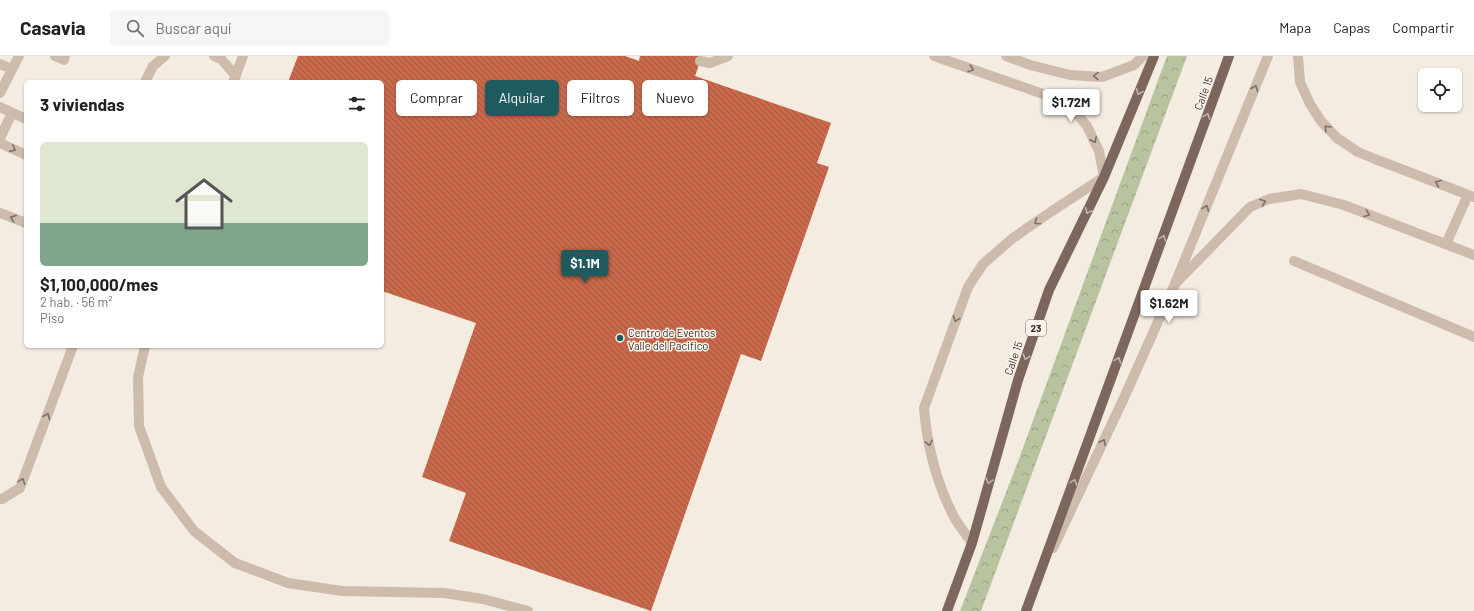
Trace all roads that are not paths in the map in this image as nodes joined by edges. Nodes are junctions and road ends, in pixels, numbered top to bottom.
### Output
1 (19, 56) edge
2 (55, 56) edge
3 (65, 56) edge
4 (165, 56) edge
5 (214, 56) edge
6 (243, 56) edge
7 (728, 56) edge
8 (934, 56) edge
9 (1006, 56) edge
10 (1143, 56) edge
11 (1154, 56) edge
12 (1229, 56) edge
13 (1268, 56) edge
14 (1298, 56) edge
15 (700, 61) dead end
16 (0, 64) edge
17 (12, 69) junction
18 (235, 79) edge
19 (146, 80) edge
20 (0, 93) edge
21 (0, 107) edge
22 (12, 113) junction
23 (24, 118) edge
24 (0, 138) edge
25 (0, 144) edge
26 (24, 154) edge
27 (1104, 177) junction
28 (1471, 196) edge
29 (0, 213) edge
30 (24, 222) edge
31 (1446, 244) junction
32 (1474, 255) edge
33 (1294, 260) dead end
34 (1174, 286) junction
35 (1474, 336) edge
36 (72, 348) edge
37 (145, 348) edge
38 (0, 499) edge
39 (972, 543) junction
40 (1038, 579) junction
41 (528, 611) edge
42 (947, 611) edge
43 (1026, 611) edge

1 - 17 street
2 - 3 street
4 - 19 street
5 - 18 street
6 - 18 street
7 - 15 street
8 -> 27 street
10 -> 9 street
11 -> 27 main road, Calle 15 / 23
40 -> 12 main road, Calle 15
34 -> 13 street
28 -> 14 street
16 - 17 street
17 - 20 street
21 - 22 street
22 - 23 street
22 - 24 street
25 -> 26 street
27 -> 39 main road, Calle 15 / 23
27 -> 39 street
28 - 31 street
30 -> 29 street
31 - 32 street
34 -> 31 street
33 - 35 street
40 -> 34 street
38 -> 36 street
37 - 41 street
39 - 42 main road, Calle 15 / 23
40 - 43 main road, Calle 15

